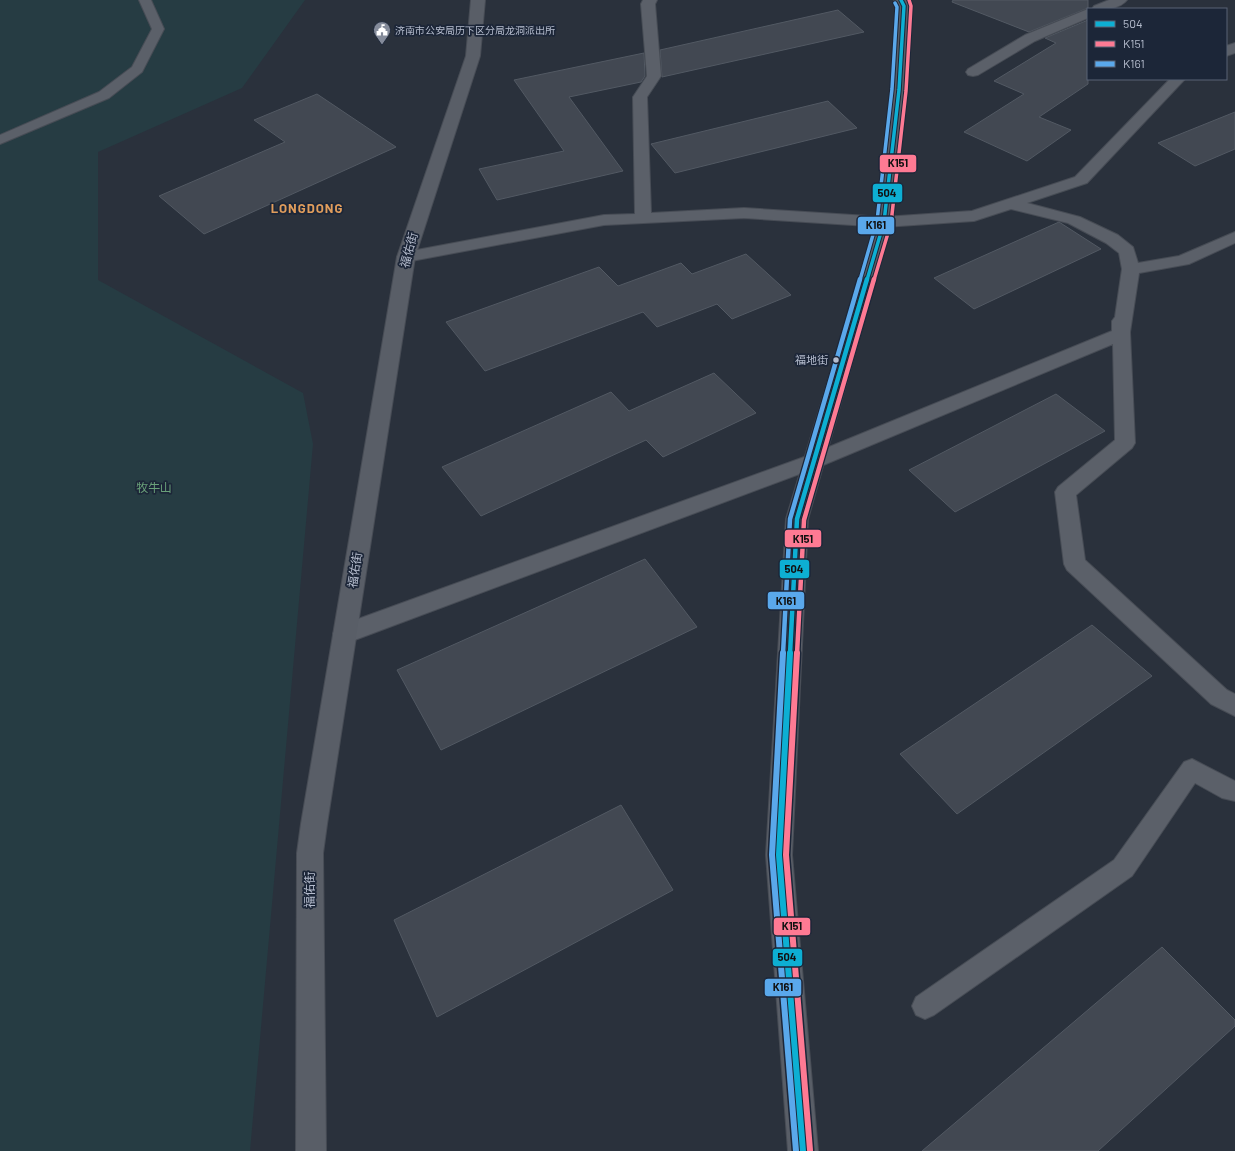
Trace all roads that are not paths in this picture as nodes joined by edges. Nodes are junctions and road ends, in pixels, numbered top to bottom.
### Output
1 (145, 0) edge
2 (478, 0) edge
3 (650, 0) edge
4 (901, 0) edge
5 (1120, 0) edge
6 (1101, 8) edge
7 (1087, 14) edge
8 (972, 72) dead end
9 (1177, 80) edge
10 (0, 140) edge
11 (1010, 204) junction
12 (643, 218) junction
13 (884, 222) junction
14 (1235, 237) edge
15 (406, 257) junction
16 (1130, 269) junction
17 (1121, 334) junction
18 (814, 461) junction
19 (344, 634) junction
20 (1235, 706) edge
21 (1235, 791) edge
22 (925, 1006) dead end
23 (311, 1151) edge
24 (803, 1151) edge

1 - 10 lane
2 - 15 street, 福佑街
3 - 12 street
4 - 13 street
5 - 6 street
7 - 8 street
9 - 11 street
11 - 13 street
11 - 16 street
12 - 13 street
12 - 15 street
13 - 18 street
14 - 16 street
15 - 19 street, 福佑街
16 - 17 street
17 - 18 street
17 - 20 street
18 - 19 street
18 - 24 street
19 - 23 street, 福佑街
21 - 22 lane

